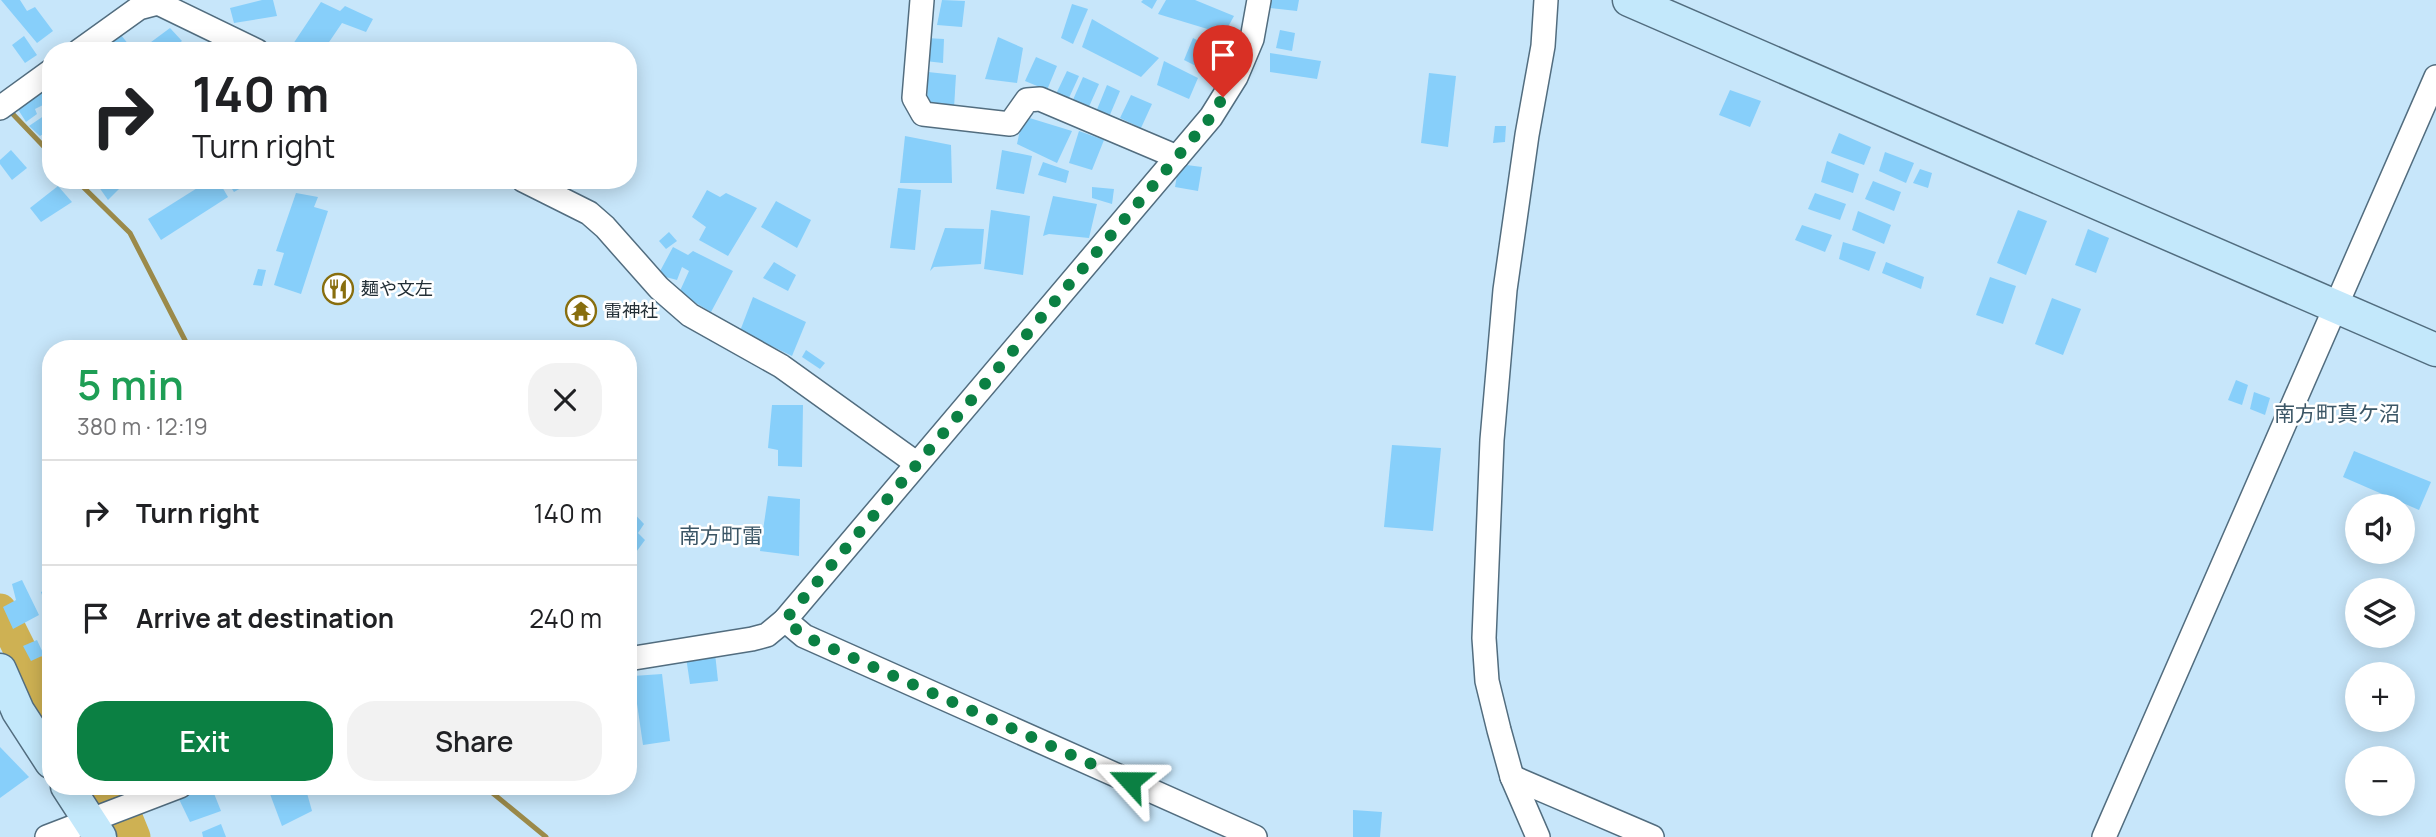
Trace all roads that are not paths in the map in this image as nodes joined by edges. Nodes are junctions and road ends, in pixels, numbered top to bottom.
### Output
1 (922, 0) edge
2 (1259, 0) edge
3 (1546, 0) edge
4 (1629, 0) edge
5 (92, 42) edge
6 (239, 42) edge
7 (42, 77) edge
8 (2436, 77) edge
9 (6, 103) edge
10 (1177, 157) junction
11 (540, 189) edge
12 (2334, 306) junction
13 (2436, 350) edge
14 (916, 463) junction
15 (785, 620) junction
16 (637, 658) edge
17 (0, 670) edge
18 (42, 748) edge
19 (1512, 777) junction
20 (73, 795) edge
21 (162, 795) edge
22 (96, 829) edge
23 (47, 837) edge
24 (1255, 837) edge
25 (1538, 837) edge
26 (1653, 837) edge
27 (2104, 837) edge

1 - 10 street
2 - 10 street
3 - 19 street
4 - 12 street
5 - 6 street
7 - 9 street
8 - 12 street
10 - 14 street
11 - 14 street
12 - 13 street
12 - 27 street
14 - 15 street
15 - 16 street
15 - 24 street
17 - 18 street
19 - 25 street
19 - 26 street
20 - 22 street
21 - 22 street
22 - 23 street

